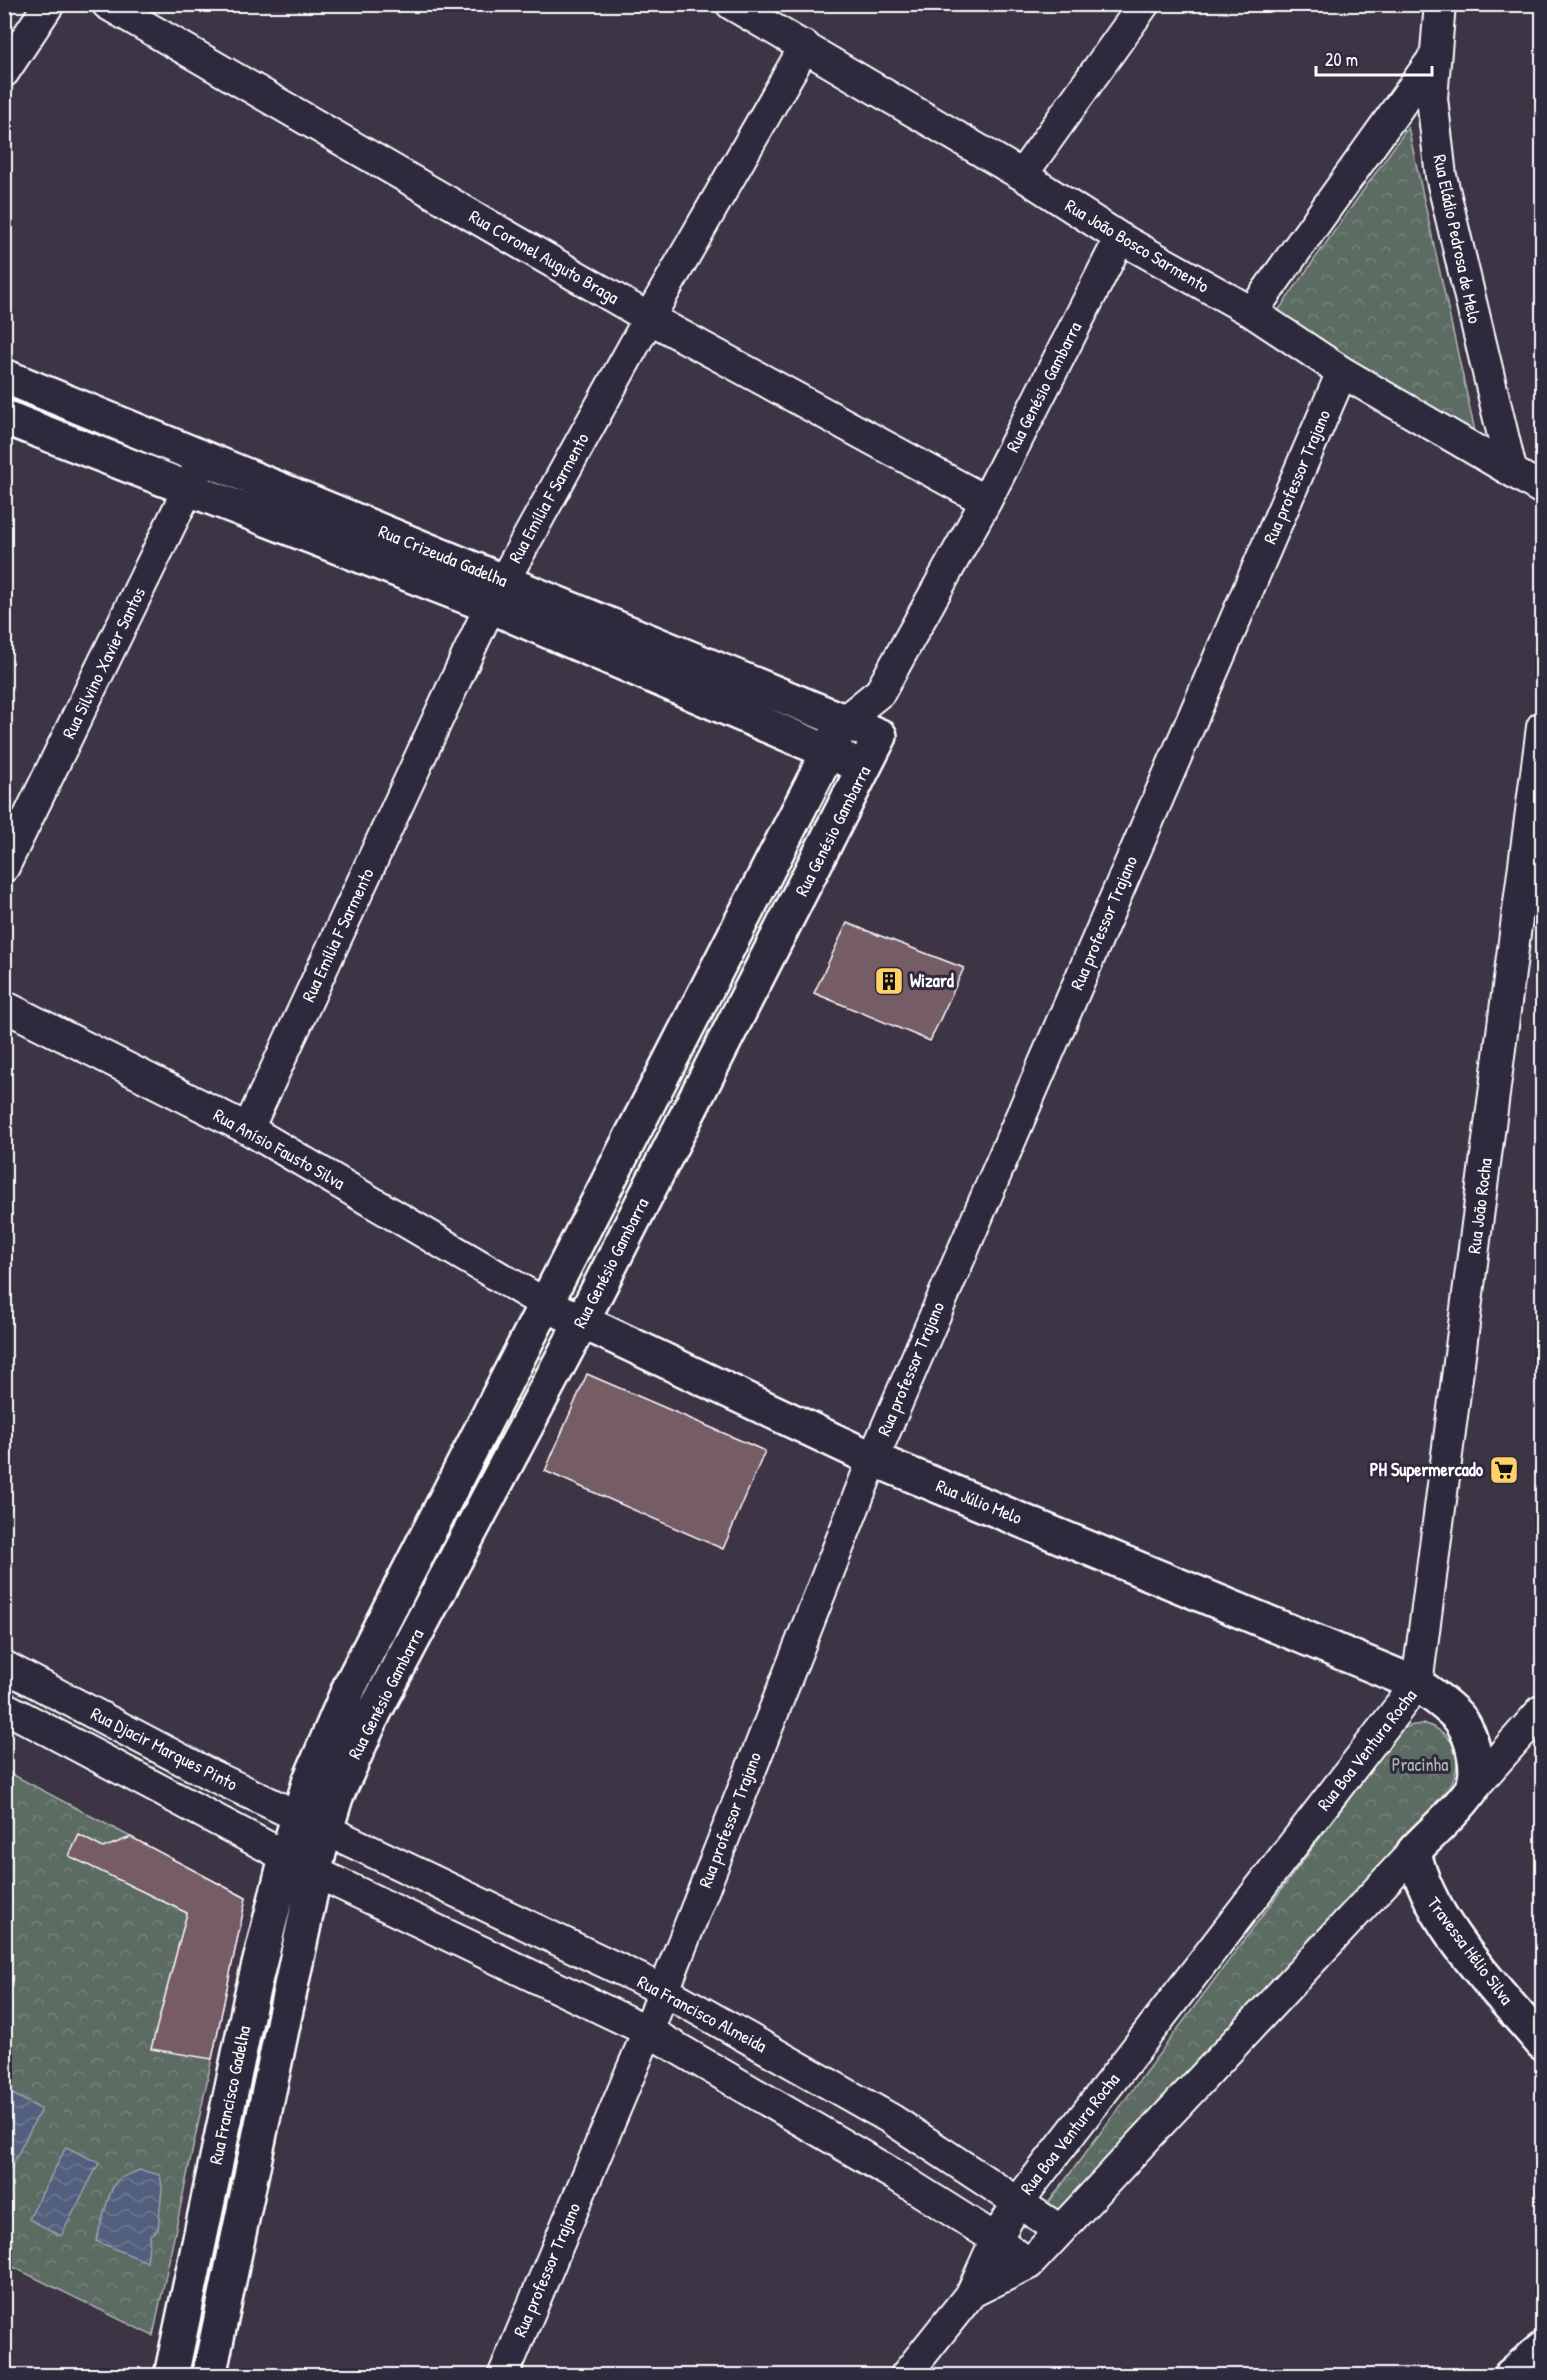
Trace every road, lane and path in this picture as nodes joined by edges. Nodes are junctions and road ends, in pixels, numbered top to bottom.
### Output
1 (48, 4) edge
2 (107, 4) edge
3 (731, 4) edge
4 (1144, 4) edge
5 (1440, 4) edge
6 (805, 46) junction
7 (1435, 56) junction
8 (4, 72) edge
9 (1022, 175) junction
10 (1120, 238) junction
11 (1252, 312) junction
12 (649, 318) junction
13 (1342, 372) junction
14 (4, 376) edge
15 (4, 417) edge
16 (203, 458) junction
17 (1511, 469) junction
18 (189, 488) junction
19 (1542, 489) edge
20 (986, 501) junction
21 (497, 593) junction
22 (880, 692) junction
23 (844, 721) junction
24 (1542, 727) edge
25 (880, 736) junction
26 (829, 751) junction
27 (865, 768) junction
28 (4, 867) edge
29 (4, 1006) edge
30 (248, 1129) junction
31 (547, 1305) junction
32 (582, 1321) junction
33 (873, 1458) junction
34 (4, 1666) edge
35 (1417, 1684) junction
36 (4, 1707) edge
37 (1542, 1710) edge
38 (98, 1715) junction
39 (80, 1747) junction
40 (1472, 1789) junction
41 (297, 1816) junction
42 (325, 1831) junction
43 (1414, 1851) junction
44 (286, 1857) junction
45 (315, 1872) junction
46 (663, 1990) junction
47 (648, 2031) junction
48 (1542, 2043) edge
49 (235, 2074) junction
50 (271, 2084) junction
51 (1018, 2202) junction
52 (1060, 2230) junction
53 (996, 2238) junction
54 (1029, 2264) junction
55 (972, 2292) junction
56 (1542, 2349) edge
57 (171, 2376) edge
58 (209, 2376) edge
59 (503, 2376) edge
60 (905, 2376) edge
61 (1510, 2376) edge

1 - 8 street
2 - 12 street, Rua Coronel Auguto Braga
3 - 6 street, Rua João Bosco Sarmento
4 - 9 street
5 - 7 street, Rua Eládio Pedrosa de Melo
6 - 9 street, Rua João Bosco Sarmento
6 - 12 street, Rua Emília F Sarmento
7 - 11 street
7 - 17 street, Rua Eládio Pedrosa de Melo
9 - 10 street, Rua João Bosco Sarmento
10 - 11 street, Rua João Bosco Sarmento
10 - 20 street, Rua Genésio Gambarra
11 - 13 street, Rua João Bosco Sarmento
12 - 20 street, Rua Coronel Auguto Braga
12 - 21 street, Rua Emília F Sarmento
13 - 17 street, Rua João Bosco Sarmento
13 - 33 street, Rua professor Trajano
14 - 16 street, Rua Crizeuda Gadelha
15 - 18 street, Rua Crizeuda Gadelha
16 - 18 street, Rua Silvino Xavier Santos
16 - 21 street, Rua Crizeuda Gadelha
17 - 19 street, Rua João Bosco Sarmento
18 - 21 street, Rua Crizeuda Gadelha
18 - 28 street, Rua Silvino Xavier Santos
20 - 22 street, Rua Genésio Gambarra
21 - 23 street, Rua Crizeuda Gadelha
21 - 26 street, Rua Crizeuda Gadelha
21 - 30 street, Rua Emília F Sarmento
22 - 23 street, Rua Genésio Gambarra
22 - 25 street, Rua Genésio Gambarra
23 - 25 street, Rua Crizeuda Gadelha
23 - 26 street, Rua Genésio Gambarra
24 - 35 street, Rua João Rocha
25 - 27 street, Rua Genésio Gambarra
26 - 27 street, Rua Crizeuda Gadelha
26 - 31 street, Rua Genésio Gambarra
27 - 32 street, Rua Genésio Gambarra
29 - 30 street, Rua Anísio Fausto Silva
30 - 31 street, Rua Anísio Fausto Silva
31 - 32 street, Rua Júlio Melo
31 - 41 street, Rua Genésio Gambarra
32 - 33 street, Rua Júlio Melo
32 - 42 street, Rua Genésio Gambarra
33 - 35 street, Rua Júlio Melo
33 - 46 street, Rua professor Trajano
34 - 38 street, Rua Djacir Marques Pinto
35 - 40 street, Rua Boa Ventura Rocha
35 - 51 street, Rua Boa Ventura Rocha
36 - 39 street, Rua Djacir Marques Pinto
37 - 40 street
38 - 39 street
38 - 41 street, Rua Djacir Marques Pinto
39 - 44 street, Rua Djacir Marques Pinto
40 - 43 street, Rua Boa Ventura Rocha
41 - 42 street, Rua Djacir Marques Pinto
41 - 44 street, Rua Francisco Gadelha
42 - 45 street, Rua Francisco Gadelha
42 - 46 street, Rua Francisco Almeida
43 - 48 street, Travessa Hélio Silva
43 - 52 street, Rua Boa Ventura Rocha
44 - 45 street, Rua Djacir Marques Pinto
44 - 49 street, Rua Francisco Gadelha
45 - 47 street
45 - 50 street, Rua Francisco Gadelha
46 - 47 street, Rua professor Trajano
46 - 51 street, Rua Francisco Almeida
47 - 53 street
47 - 59 street, Rua professor Trajano
49 - 50 street
49 - 57 street, Rua Francisco Gadelha
50 - 58 street, Rua Francisco Gadelha
51 - 52 street, Rua Francisco Almeida
51 - 53 street, Rua Boa Ventura Rocha
52 - 54 street, Rua Boa Ventura Rocha
53 - 54 street
53 - 55 street, Rua Boa Ventura Rocha
54 - 55 street, Rua Boa Ventura Rocha
55 - 60 street, Rua Boa Ventura Rocha
56 - 61 street

